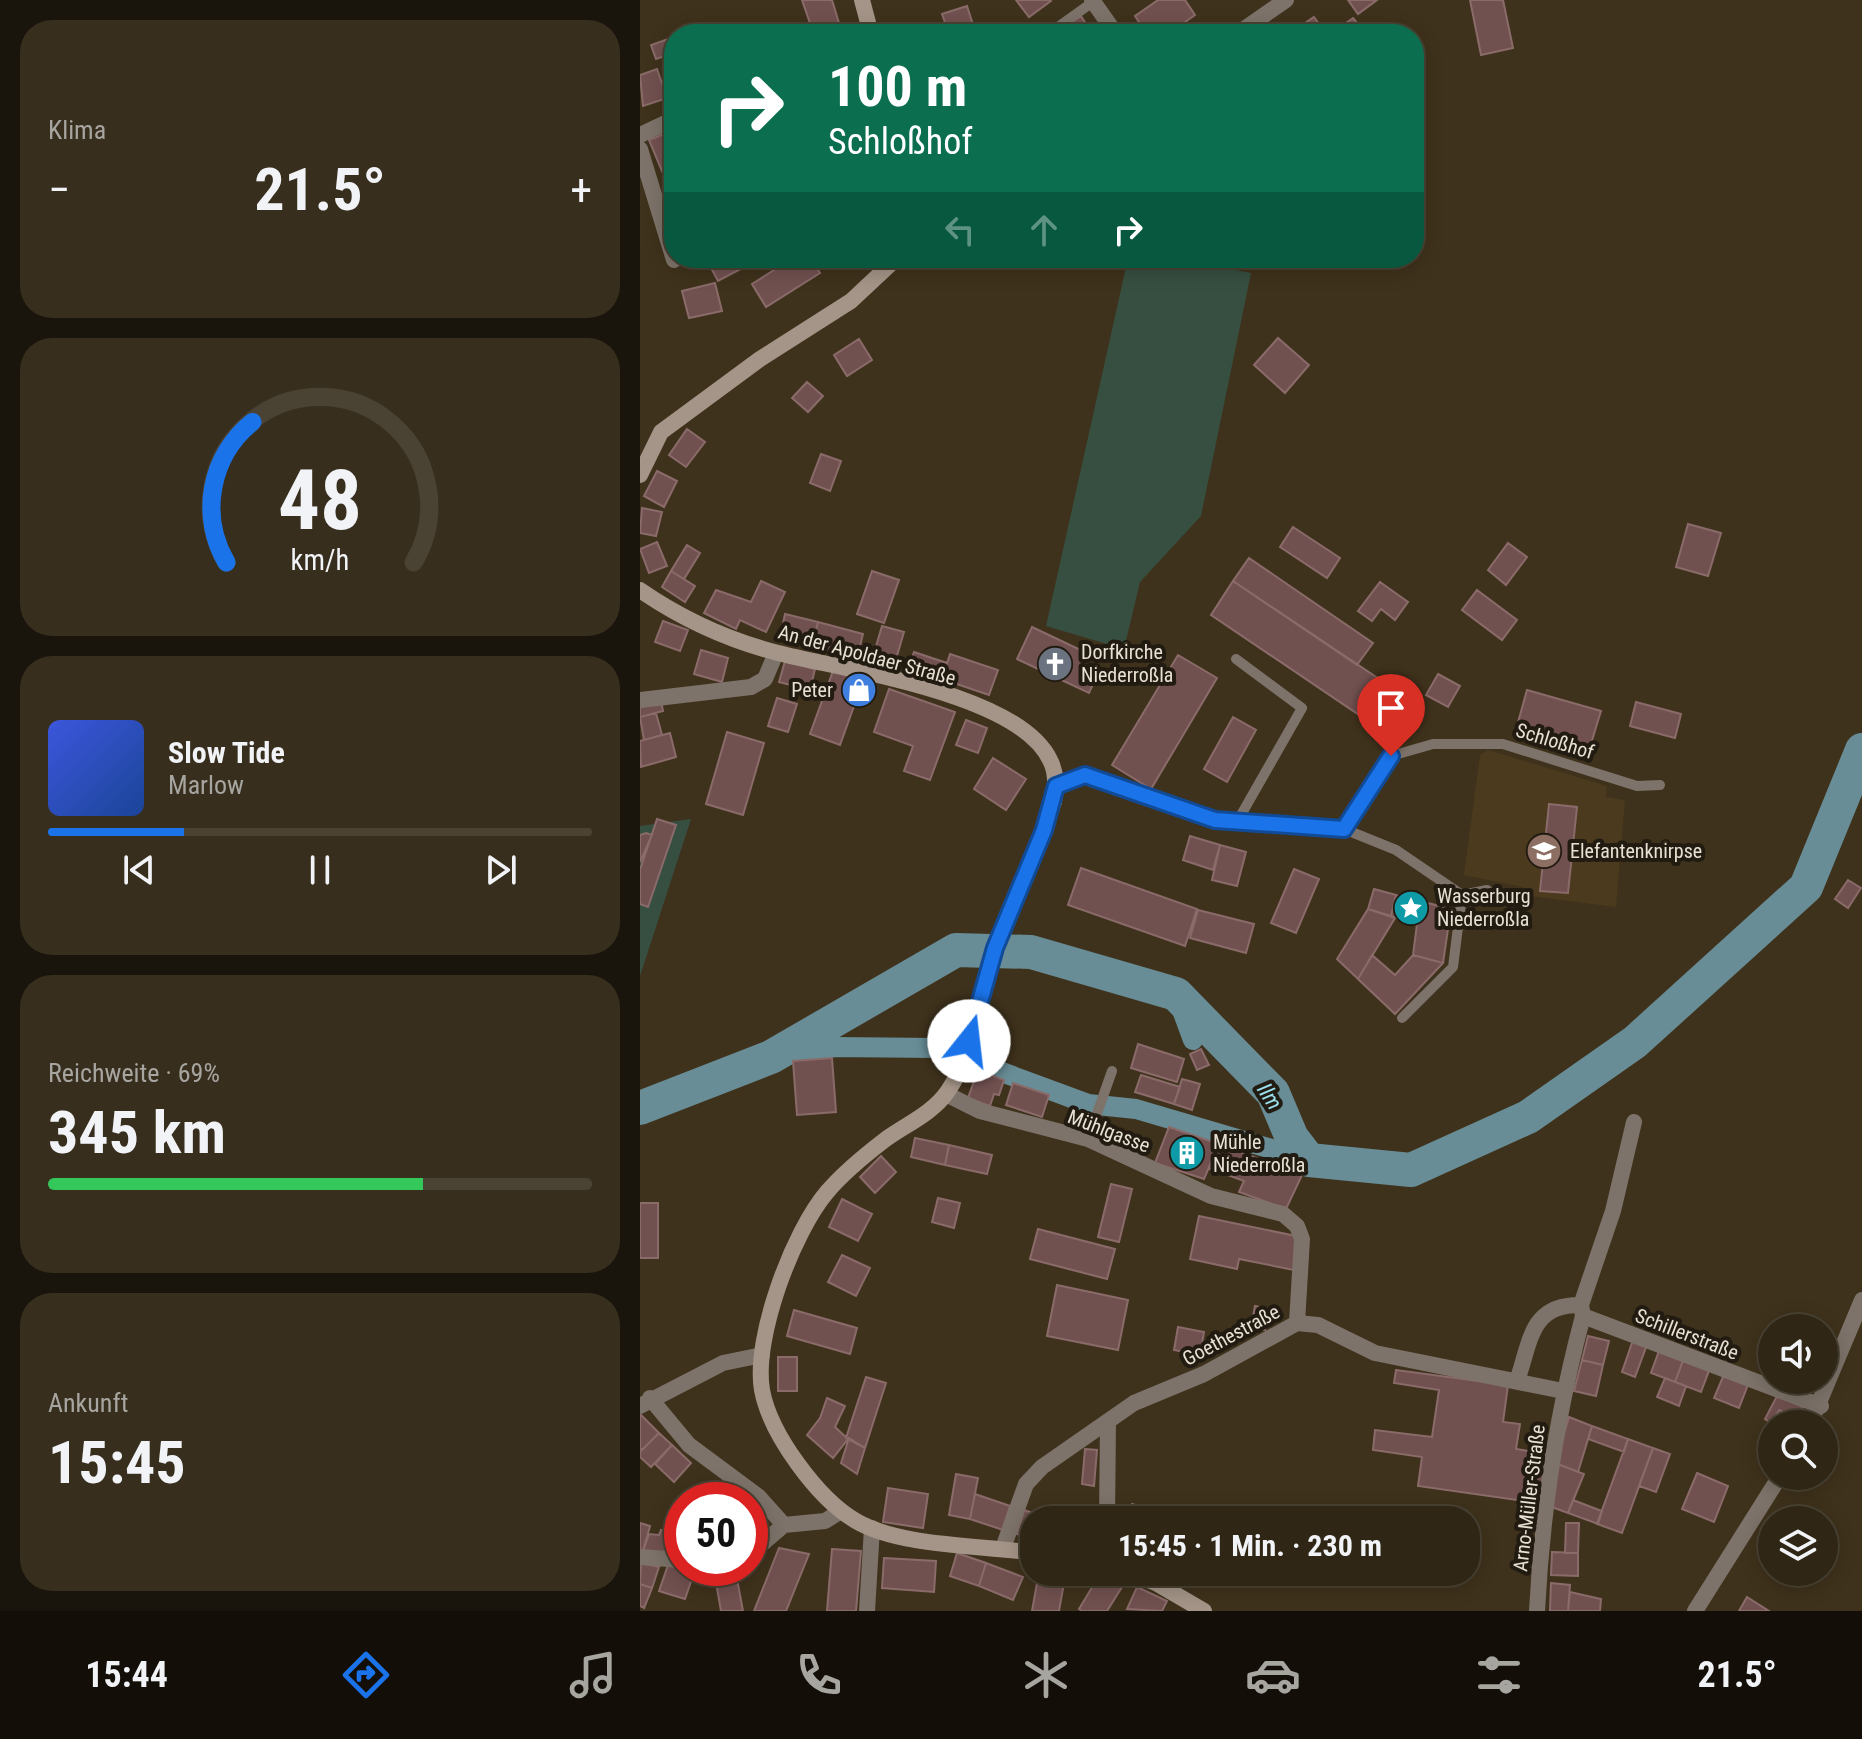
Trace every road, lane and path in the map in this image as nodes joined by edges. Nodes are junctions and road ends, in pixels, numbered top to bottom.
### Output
1 (862, 0) edge
2 (1286, 0) edge
3 (1093, 1) edge
4 (866, 24) edge
5 (1062, 24) edge
6 (1109, 24) edge
7 (1251, 24) edge
8 (664, 124) edge
9 (640, 135) edge
10 (640, 149) edge
11 (664, 227) edge
12 (886, 268) edge
13 (640, 475) edge
14 (640, 590) edge
15 (776, 653) junction
16 (1236, 659) dead end
17 (640, 700) edge
18 (1660, 785) dead end
19 (1056, 786) junction
20 (1237, 822) junction
21 (1344, 829) junction
22 (1487, 890) dead end
23 (1462, 895) junction
24 (1402, 1018) dead end
25 (1112, 1071) dead end
26 (946, 1094) junction
27 (1634, 1122) dead end
28 (1088, 1139) junction
29 (1862, 1300) edge
30 (1582, 1310) junction
31 (1297, 1323) junction
32 (762, 1355) junction
33 (1517, 1381) junction
34 (1563, 1391) junction
35 (643, 1398) edge
36 (1821, 1406) junction
37 (1819, 1410) edge
38 (1108, 1421) junction
39 (1771, 1490) edge
40 (1107, 1506) edge
41 (841, 1511) junction
42 (784, 1525) junction
43 (872, 1528) junction
44 (768, 1539) edge
45 (1003, 1548) junction
46 (1020, 1551) edge
47 (640, 1557) edge
48 (664, 1559) edge
49 (1161, 1586) edge
50 (867, 1611) edge
51 (1204, 1611) edge
52 (1537, 1611) edge
53 (1695, 1611) edge

1 - 4 main road
2 - 7 street
3 - 5 lane
3 - 6 street
8 - 9 street
10 - 11 street
12 - 13 main road
14 - 15 main road, An der Apoldaer Straße
15 - 17 street
15 - 19 main road, An der Apoldaer Straße
16 - 20 lane
18 - 21 lane, Schloßhof
19 - 20 lane
19 - 26 main road
20 - 21 lane
21 - 23 lane
22 - 23 lane
23 - 24 lane
25 - 28 lane
26 - 28 street, Mühlgasse
26 - 32 main road
27 - 30 street, Arno-Müller-Straße
28 - 31 street, Mühlgasse
29 - 36 street
30 - 33 street
30 - 34 street, Arno-Müller-Straße
30 - 36 street, Schillerstraße
31 - 33 street, Goethestraße
31 - 38 street, Goethestraße
32 - 35 street
32 - 41 main road
33 - 34 street, Goethestraße
34 - 52 street, Arno-Müller-Straße
35 - 42 street
36 - 37 street
38 - 40 street
38 - 45 street, Goethestraße
39 - 53 street
41 - 42 street
41 - 43 main road
42 - 44 street
43 - 45 main road
43 - 50 street
45 - 46 main road
47 - 48 street
49 - 51 main road

